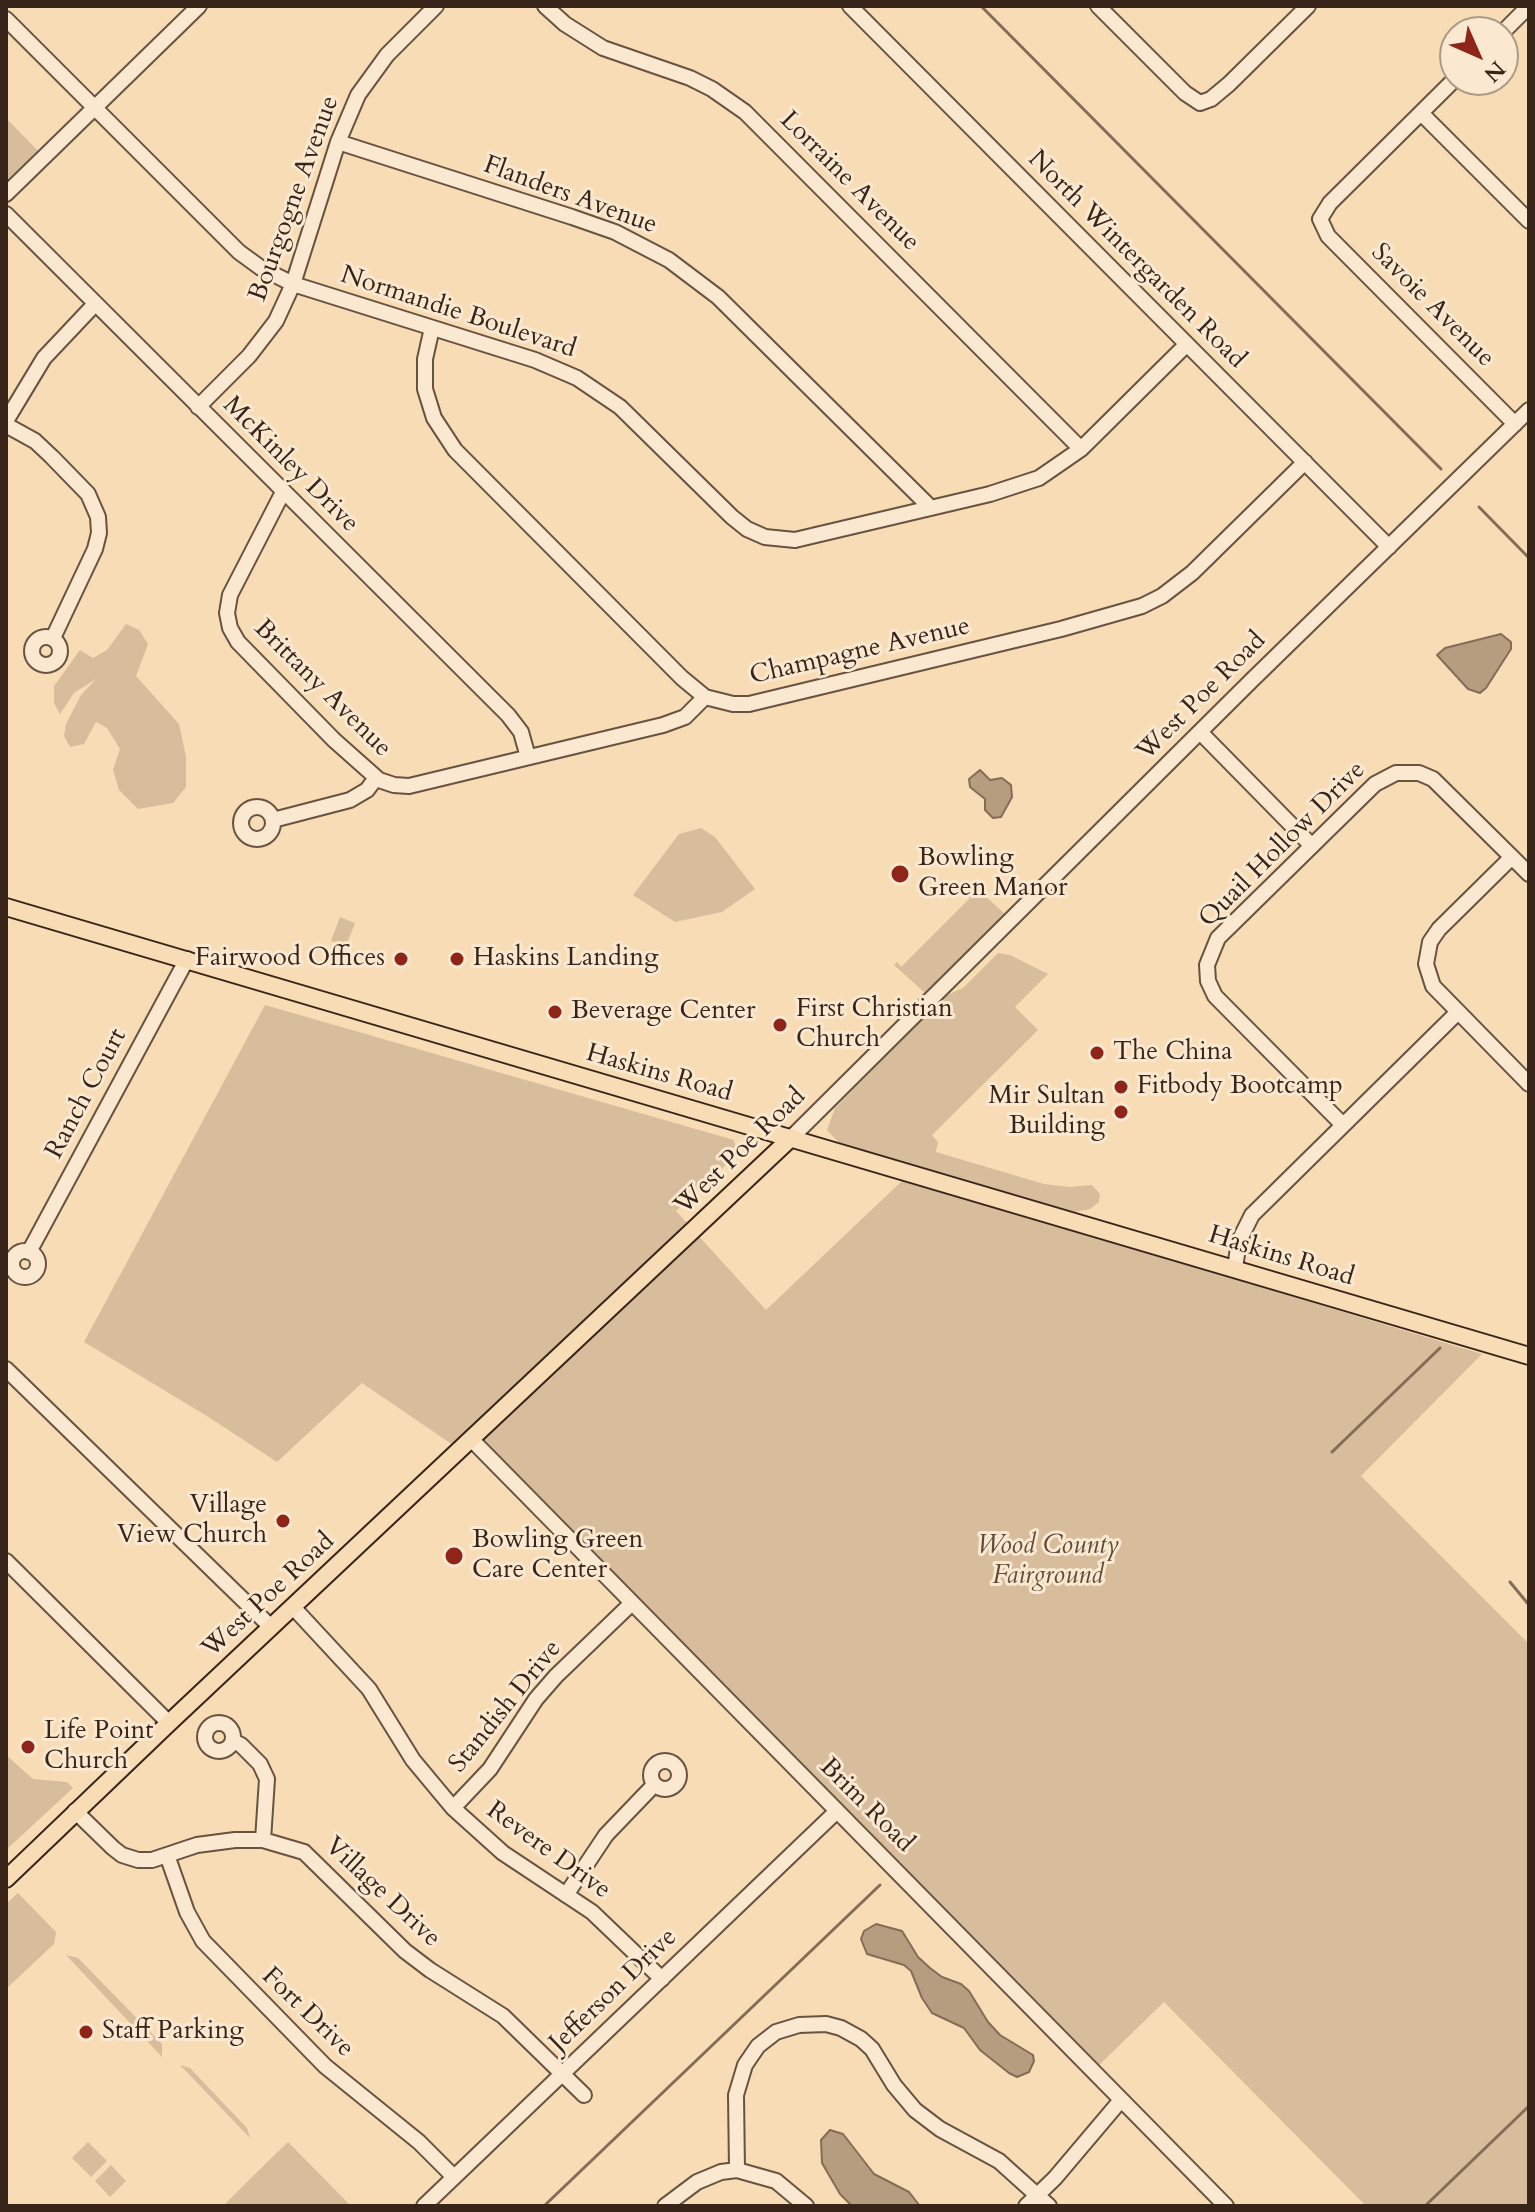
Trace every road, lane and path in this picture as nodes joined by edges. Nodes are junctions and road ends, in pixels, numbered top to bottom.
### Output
1 (199, 6) edge
2 (436, 6) edge
3 (545, 6) edge
4 (850, 6) edge
5 (1098, 6) edge
6 (1308, 6) edge
7 (6, 19) edge
8 (1439, 95) edge
9 (95, 108) junction
10 (1421, 113) junction
11 (338, 142) junction
12 (6, 194) edge
13 (6, 214) edge
14 (1529, 221) edge
15 (293, 284) junction
16 (95, 304) junction
17 (432, 328) junction
18 (1187, 344) junction
19 (198, 407) junction
20 (1529, 410) edge
21 (6, 423) edge
22 (1515, 424) junction
23 (1081, 449) junction
24 (1305, 462) junction
25 (283, 492) junction
26 (931, 508) junction
27 (1389, 547) junction
28 (53, 638) dead end
29 (705, 697) junction
30 (1200, 732) junction
31 (528, 757) junction
32 (376, 778) junction
33 (273, 820) dead end
34 (1312, 846) junction
35 (1512, 857) junction
36 (1529, 874) edge
37 (6, 907) edge
38 (187, 959) junction
39 (1458, 1012) junction
40 (1529, 1084) edge
41 (1343, 1125) junction
42 (792, 1137) junction
43 (29, 1252) dead end
44 (1235, 1268) junction
45 (1529, 1356) edge
46 (6, 1369) edge
47 (472, 1440) junction
48 (6, 1561) edge
49 (632, 1603) junction
50 (293, 1607) junction
51 (271, 1627) junction
52 (169, 1723) junction
53 (233, 1741) dead end
54 (654, 1785) dead end
55 (453, 1808) junction
56 (75, 1811) junction
57 (837, 1811) junction
58 (263, 1840) junction
59 (167, 1855) junction
60 (6, 1879) edge
61 (566, 1895) junction
62 (662, 1979) junction
63 (563, 2073) junction
64 (584, 2095) dead end
65 (1124, 2103) junction
66 (737, 2170) junction
67 (454, 2177) junction
68 (1043, 2202) edge
69 (424, 2206) edge
70 (665, 2206) edge
71 (806, 2206) edge
72 (1026, 2206) edge
73 (1226, 2206) edge

1 - 9 street
2 - 11 street, Bourgogne Avenue
3 - 23 street, Lorraine Avenue
4 - 18 street, North Wintergarden Road
5 - 6 street
7 - 9 street, Normandie Boulevard
8 - 10 street
9 - 12 street
9 - 15 street, Normandie Boulevard
10 - 14 street
10 - 22 street, Savoie Avenue
11 - 15 street, Bourgogne Avenue
11 - 26 street, Flanders Avenue
13 - 16 street, McKinley Drive
15 - 17 street, Normandie Boulevard
15 - 19 street, Bourgogne Avenue
16 - 19 street, McKinley Drive
16 - 21 street
17 - 26 street, Normandie Boulevard
17 - 29 street
18 - 23 street, Normandie Boulevard
18 - 24 street, North Wintergarden Road
19 - 25 street, McKinley Drive
20 - 22 street, West Poe Road
21 - 28 street
22 - 27 street, West Poe Road
23 - 26 street, Normandie Boulevard
24 - 27 street, North Wintergarden Road
24 - 29 street, Champagne Avenue
25 - 31 street, McKinley Drive
25 - 32 street, Brittany Avenue
27 - 30 street, West Poe Road
29 - 31 street, Brittany Avenue
30 - 34 street
30 - 42 street, West Poe Road
31 - 32 street, Brittany Avenue
32 - 33 street
34 - 35 street, Quail Hollow Drive
34 - 41 street, Quail Hollow Drive
35 - 36 street, Quail Hollow Drive
35 - 39 street
37 - 38 main road, Haskins Road
38 - 42 main road, Haskins Road
38 - 43 street, Ranch Court
39 - 40 street
39 - 41 street
41 - 44 street
42 - 44 main road, Haskins Road
42 - 47 main road, West Poe Road
44 - 45 main road, Haskins Road
46 - 51 street
47 - 49 street, Brim Road
47 - 50 main road, West Poe Road
48 - 52 street
49 - 55 street, Standish Drive
49 - 57 street, Brim Road
50 - 51 main road, West Poe Road
50 - 55 street, Revere Drive
51 - 52 main road, West Poe Road
52 - 56 main road, West Poe Road
53 - 58 street
54 - 61 street
55 - 61 street, Revere Drive
56 - 59 street, Village Drive
56 - 60 main road, West Poe Road
57 - 62 street, Jefferson Drive
57 - 65 street, Brim Road
58 - 59 street, Village Drive
58 - 63 street, Village Drive
59 - 67 street, Fort Drive
61 - 62 street, Revere Drive
62 - 63 street, Jefferson Drive
63 - 64 street, Village Drive
63 - 67 street, Jefferson Drive
65 - 68 street
65 - 73 street, Brim Road
66 - 68 street
66 - 70 street
66 - 71 street
67 - 69 street, Jefferson Drive
68 - 72 street

